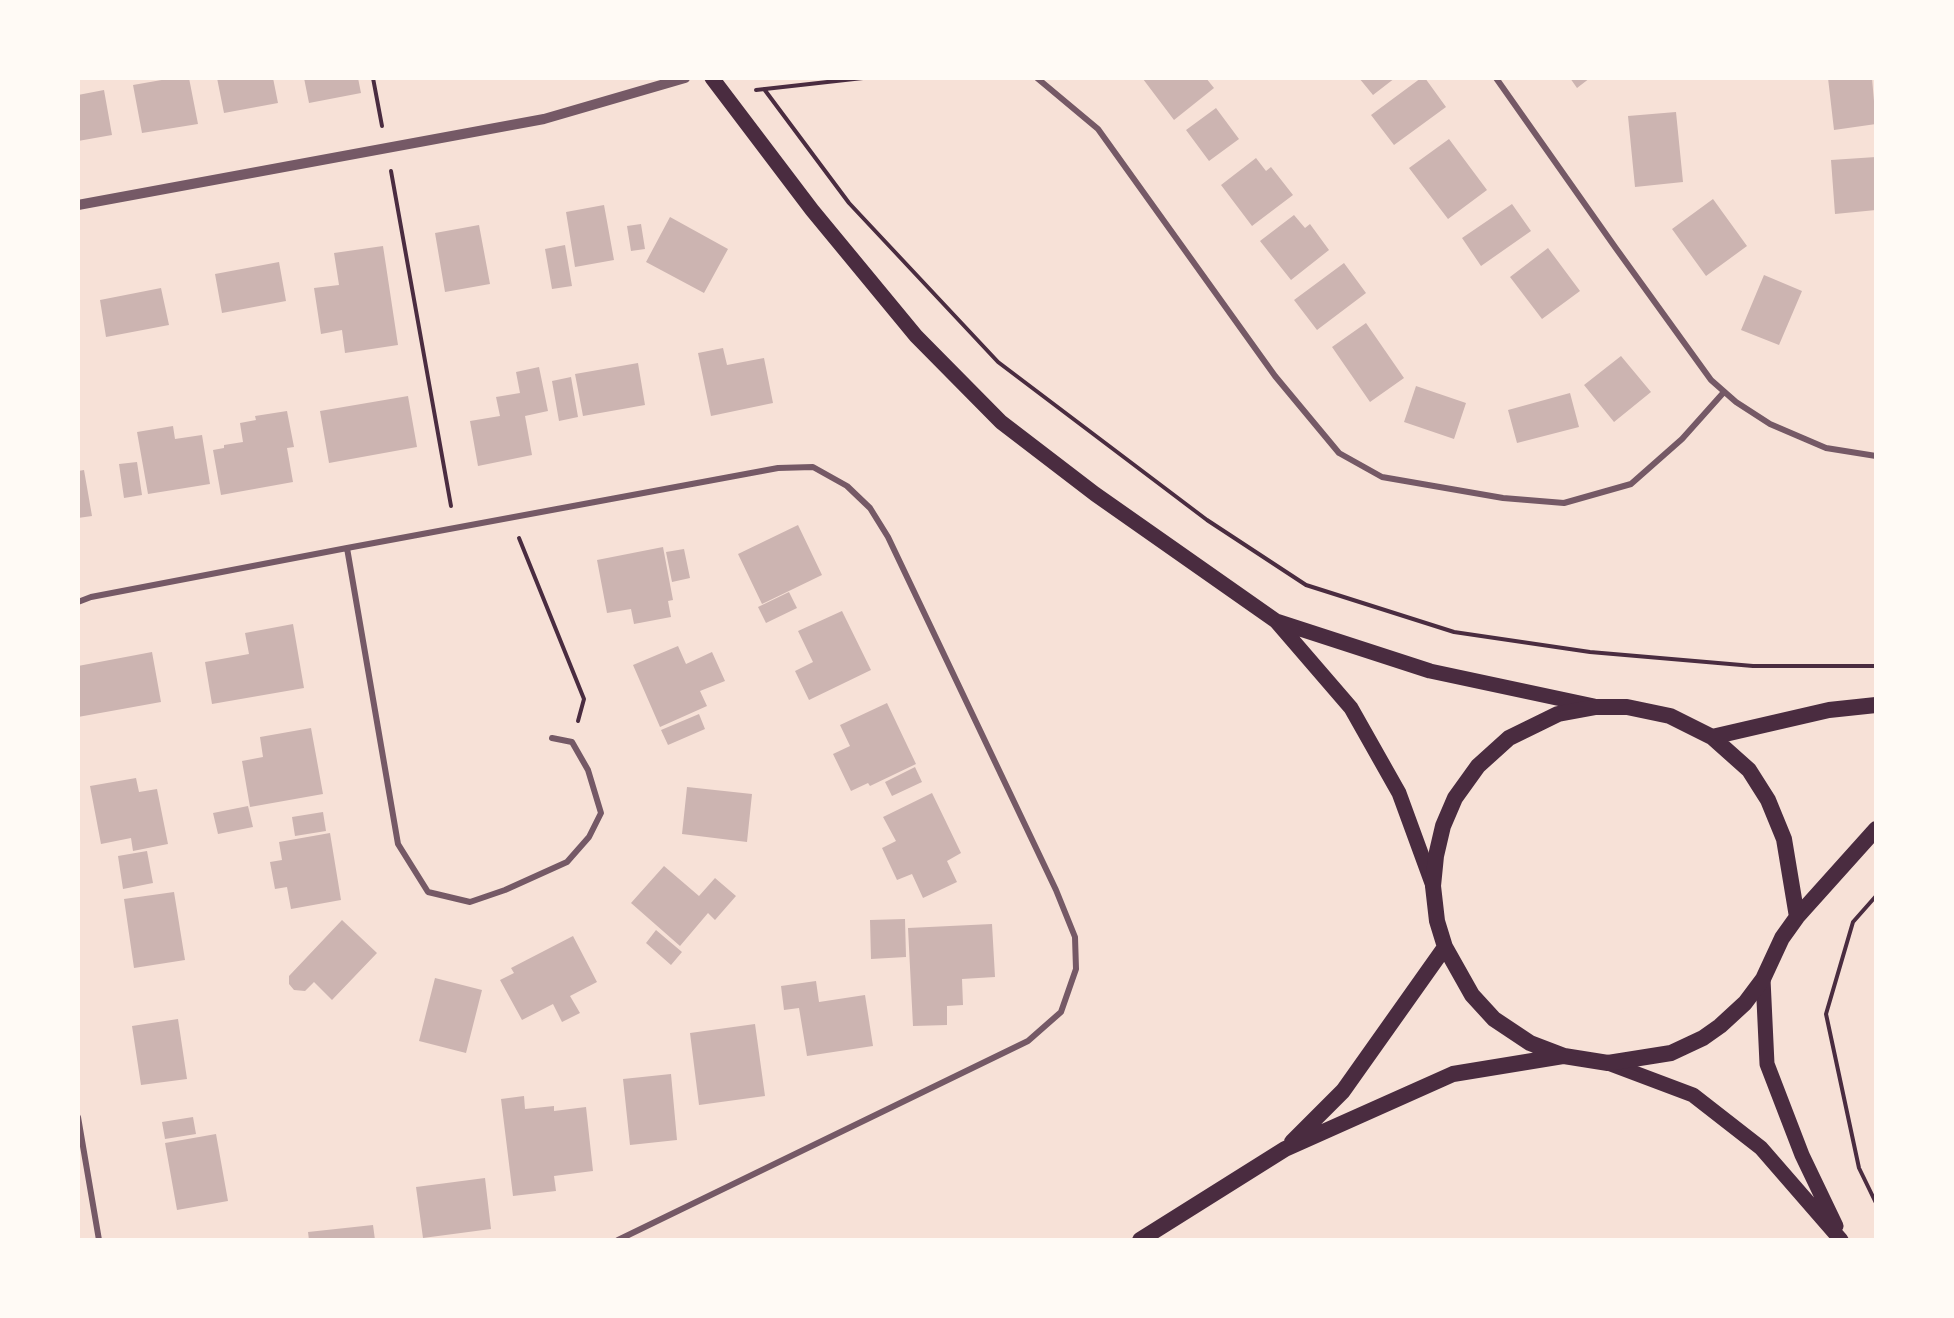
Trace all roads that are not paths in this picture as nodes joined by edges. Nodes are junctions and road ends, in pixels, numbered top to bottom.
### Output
1 (685, 78) edge
2 (712, 78) edge
3 (1037, 78) edge
4 (1496, 78) edge
5 (78, 205) edge
6 (1725, 392) junction
7 (1876, 456) edge
8 (347, 548) junction
9 (78, 602) edge
10 (1276, 621) junction
11 (1876, 705) edge
12 (1596, 707) junction
13 (1712, 737) junction
14 (552, 738) dead end
15 (1876, 829) edge
16 (1433, 886) junction
17 (1797, 917) junction
18 (1445, 947) junction
19 (1763, 979) junction
20 (1564, 1056) junction
21 (1608, 1063) junction
22 (78, 1117) edge
23 (1285, 1149) junction
24 (99, 1240) edge
25 (618, 1240) edge
26 (1140, 1240) edge
27 (1842, 1240) edge

1 - 5 street
2 - 10 main road
3 - 6 street
4 - 6 street
6 - 7 street
8 - 9 street
8 - 14 street
8 - 25 street
10 - 12 main road
10 - 16 main road
11 - 13 highway
12 - 13 highway
12 - 16 highway
13 - 17 highway
15 - 17 highway
16 - 18 highway
17 - 19 highway
18 - 20 highway
18 - 23 highway
19 - 21 highway
19 - 27 main road
20 - 21 highway
20 - 23 highway
21 - 27 main road
22 - 24 street
23 - 26 highway

